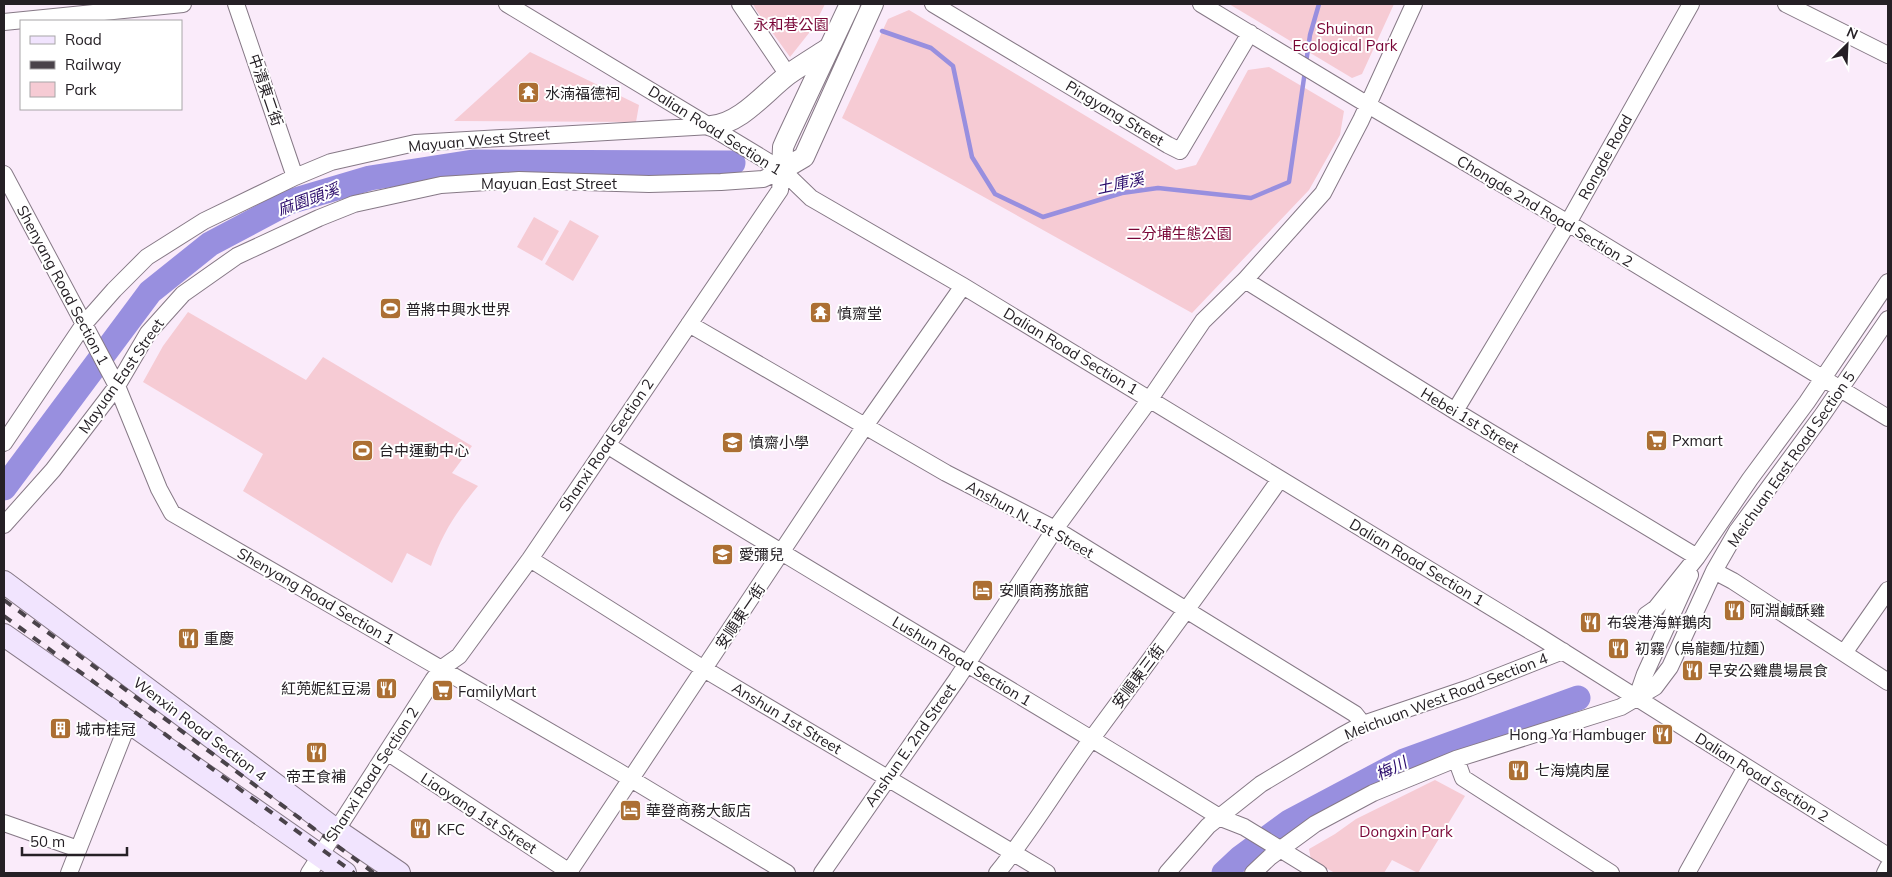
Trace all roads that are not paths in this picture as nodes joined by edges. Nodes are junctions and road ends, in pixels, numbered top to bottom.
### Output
1 (183, 4) edge
2 (236, 4) edge
3 (507, 4) edge
4 (740, 4) edge
5 (850, 4) edge
6 (872, 4) edge
7 (933, 4) edge
8 (1202, 4) edge
9 (1414, 4) edge
10 (1691, 4) edge
11 (1786, 4) edge
12 (109, 8) edge
13 (4, 22) edge
14 (1250, 33) junction
15 (829, 48) junction
16 (1888, 55) edge
17 (788, 75) junction
18 (1368, 105) junction
19 (711, 126) junction
20 (782, 170) junction
21 (4, 174) edge
22 (295, 176) junction
23 (1568, 223) junction
24 (1245, 280) junction
25 (1888, 282) edge
26 (963, 286) junction
27 (1888, 319) edge
28 (689, 324) junction
29 (87, 331) junction
30 (1823, 378) junction
31 (117, 386) junction
32 (1841, 388) junction
33 (1150, 399) junction
34 (1455, 411) junction
35 (1888, 418) edge
36 (865, 426) junction
37 (6, 437) edge
38 (607, 445) junction
39 (1280, 479) junction
40 (4, 525) edge
41 (1055, 529) junction
42 (782, 554) junction
43 (1697, 557) junction
44 (530, 559) junction
45 (1714, 571) junction
46 (4, 582) edge
47 (1888, 590) edge
48 (1187, 611) junction
49 (1646, 615) dead end
50 (4, 635) edge
51 (1563, 651) junction
52 (1844, 653) junction
53 (966, 664) junction
54 (442, 668) junction
55 (704, 670) junction
56 (1888, 682) edge
57 (1637, 697) junction
58 (128, 720) junction
59 (1363, 724) junction
60 (1092, 738) junction
61 (386, 752) junction
62 (1456, 759) junction
63 (1746, 767) junction
64 (630, 778) junction
65 (887, 778) junction
66 (1221, 818) junction
67 (4, 823) edge
68 (336, 830) junction
69 (1275, 846) junction
70 (78, 849) junction
71 (1013, 854) junction
72 (1888, 856) edge
73 (314, 864) edge
74 (1888, 867) edge
75 (570, 872) edge
76 (69, 873) edge
77 (345, 873) edge
78 (399, 873) edge
79 (786, 873) edge
80 (822, 873) edge
81 (997, 873) edge
82 (1047, 873) edge
83 (1167, 873) edge
84 (1253, 873) edge
85 (1319, 873) edge
86 (1612, 873) edge
87 (1687, 873) edge
88 (1885, 873) edge

1 - 12 street
2 - 22 street, 中清東二街
3 - 19 street, Dalian Road Section 1
4 - 17 street
5 - 15 street, Shanxi Road Section 2
6 - 20 street
7 - 14 street, Pingyang Street
8 - 14 street, Chongde 2nd Road Section 2
9 - 18 street, Anshun E. 2nd Street
10 - 23 street, Rongde Road
11 - 16 street
12 - 13 street
14 - 18 street, Chongde 2nd Road Section 2
15 - 17 street
15 - 20 street, Shanxi Road Section 2
17 - 19 street
18 - 23 street, Chongde 2nd Road Section 2
18 - 24 street, Anshun E. 2nd Street
19 - 20 street, Dalian Road Section 1
19 - 22 street, Mayuan West Street
20 - 26 street, Dalian Road Section 1
20 - 28 street, Shanxi Road Section 2
20 - 31 street, Mayuan East Street
21 - 29 street, Shenyang Road Section 1
22 - 29 street, Mayuan West Street
23 - 30 street, Chongde 2nd Road Section 2
23 - 34 street, Rongde Road
24 - 33 street, Anshun E. 2nd Street
24 - 34 street, Hebei 1st Street
25 - 30 street, Meichuan East Road Section 5
26 - 33 street, Dalian Road Section 1
26 - 36 street, 安順東一街
27 - 32 street, Meichuan East Road Section 5
28 - 36 street, Anshun N. 1st Street
28 - 38 street, Shanxi Road Section 2
29 - 31 street, Shenyang Road Section 1
29 - 37 street, Mayuan West Street
30 - 32 street, Chongde 2nd Road Section 2
30 - 43 street, Meichuan East Road Section 5
31 - 40 street, Mayuan East Street
31 - 54 street, Shenyang Road Section 1
32 - 35 street, Chongde 2nd Road Section 2
32 - 45 street, Meichuan East Road Section 5
33 - 39 street, Dalian Road Section 1
33 - 41 street, Anshun E. 2nd Street
34 - 43 street, Hebei 1st Street
36 - 41 street, Anshun N. 1st Street
36 - 42 street, 安順東一街
38 - 42 street, Lushun Road Section 1
38 - 44 street, Shanxi Road Section 2
39 - 48 street, 安順東三街
39 - 51 street, Dalian Road Section 1
41 - 48 street, Anshun N. 1st Street
41 - 53 street, Anshun E. 2nd Street
42 - 53 street, Lushun Road Section 1
42 - 55 street, 安順東一街
43 - 49 street, Meichuan East Road Section 5
43 - 57 street, Meichuan East Road Section 5
44 - 54 street, Shanxi Road Section 2
44 - 55 street, Anshun 1st Street
45 - 52 street
45 - 57 street, Meichuan East Road Section 5
46 - 68 main road, Wenxin Road Section 4
47 - 52 street
48 - 59 street, Anshun N. 1st Street
48 - 60 street, 安順東三街
50 - 58 main road
51 - 57 street, Dalian Road Section 1
51 - 59 street, Meichuan West Road Section 4
52 - 56 street
53 - 60 street, Lushun Road Section 1
53 - 65 street, Anshun E. 2nd Street
54 - 61 street, Shanxi Road Section 2
54 - 64 street, Shenyang Road Section 1
55 - 64 street, 安順東一街
55 - 65 street, Anshun 1st Street
57 - 62 street
57 - 63 street, Dalian Road Section 2
58 - 70 street
58 - 73 main road
59 - 66 street, Meichuan West Road Section 4
60 - 66 street, Lushun Road Section 1
60 - 71 street, 安順東三街
61 - 68 street, Shanxi Road Section 2
61 - 75 street, Liaoyang 1st Street
62 - 69 street
62 - 86 street
63 - 72 street, Dalian Road Section 2
63 - 87 street
64 - 75 street, 安順東一街
64 - 79 street, Shenyang Road Section 1
65 - 71 street, Anshun 1st Street
65 - 80 street, Anshun E. 2nd Street
66 - 69 street, Lushun Road Section 1
66 - 83 street, Meichuan West Road Section 4
67 - 70 street
68 - 73 street, Shanxi Road Section 2
68 - 78 main road, Wenxin Road Section 4
69 - 84 street
69 - 85 street, Lushun Road Section 1
70 - 76 street
71 - 81 street, 安順東三街
71 - 82 street, Anshun 1st Street
73 - 77 main road
74 - 88 street

